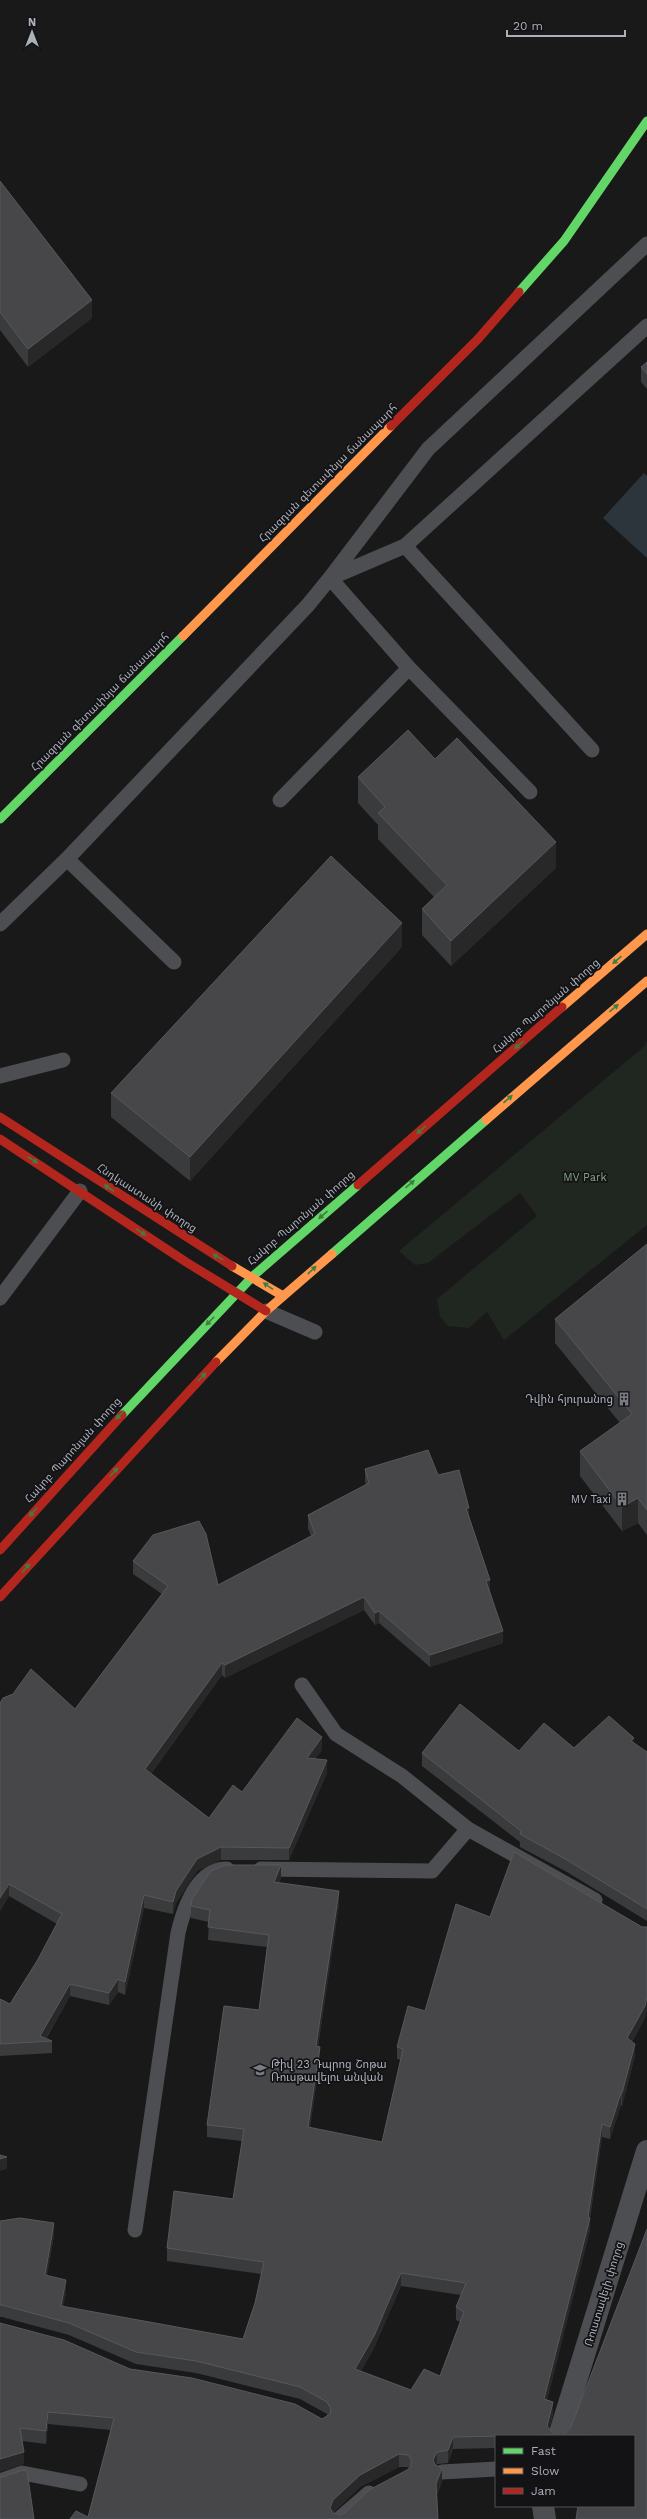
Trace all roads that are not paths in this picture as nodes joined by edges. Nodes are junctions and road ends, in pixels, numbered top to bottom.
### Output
1 (647, 121) edge
2 (647, 244) edge
3 (647, 326) edge
4 (406, 546) junction
5 (330, 578) junction
6 (410, 668) junction
7 (592, 750) dead end
8 (530, 792) dead end
9 (280, 800) dead end
10 (0, 819) edge
11 (67, 859) junction
12 (0, 924) edge
13 (647, 934) edge
14 (174, 962) dead end
15 (647, 980) edge
16 (64, 1060) dead end
17 (0, 1076) edge
18 (0, 1117) edge
19 (0, 1139) edge
20 (80, 1190) junction
21 (252, 1276) junction
22 (237, 1293) junction
23 (283, 1296) junction
24 (0, 1298) edge
25 (266, 1311) junction
26 (315, 1332) dead end
27 (0, 1550) edge
28 (0, 1597) edge
29 (302, 1685) dead end
30 (468, 1829) junction
31 (608, 1908) edge
32 (647, 2151) edge
33 (135, 2230) dead end
34 (559, 2435) edge
35 (495, 2469) edge
36 (442, 2472) edge
37 (0, 2481) edge
38 (80, 2484) dead end
39 (381, 2486) edge
40 (543, 2507) edge
41 (339, 2519) edge
42 (544, 2519) edge

1 - 10 main road, Հրազդան գետափնյա ճանապարհ
2 - 5 lane
3 - 4 lane
4 - 5 lane
4 - 7 lane
5 - 6 lane
5 - 11 lane
6 - 8 lane
6 - 9 lane
11 - 12 lane
11 - 14 lane
13 -> 21 main road, Հակոբ Պարոնյան փողոց
23 -> 15 main road
16 - 17 lane
21 -> 18 main road, Հնդկաստանի փողոց
19 -> 20 main road
20 -> 22 main road
20 - 24 lane
21 - 22 main road, Հակոբ Պարոնյան փողոց
23 -> 21 main road, Հնդկաստանի փողոց
22 - 25 main road
22 -> 27 main road, Հակոբ Պարոնյան փողոց
23 - 25 main road
25 - 26 lane
28 -> 25 main road
29 - 30 lane
30 - 31 lane
30 - 33 lane
32 - 34 street, Ռուստավելի փողոց
35 - 36 lane
37 - 38 lane
39 - 41 lane
40 - 42 street

